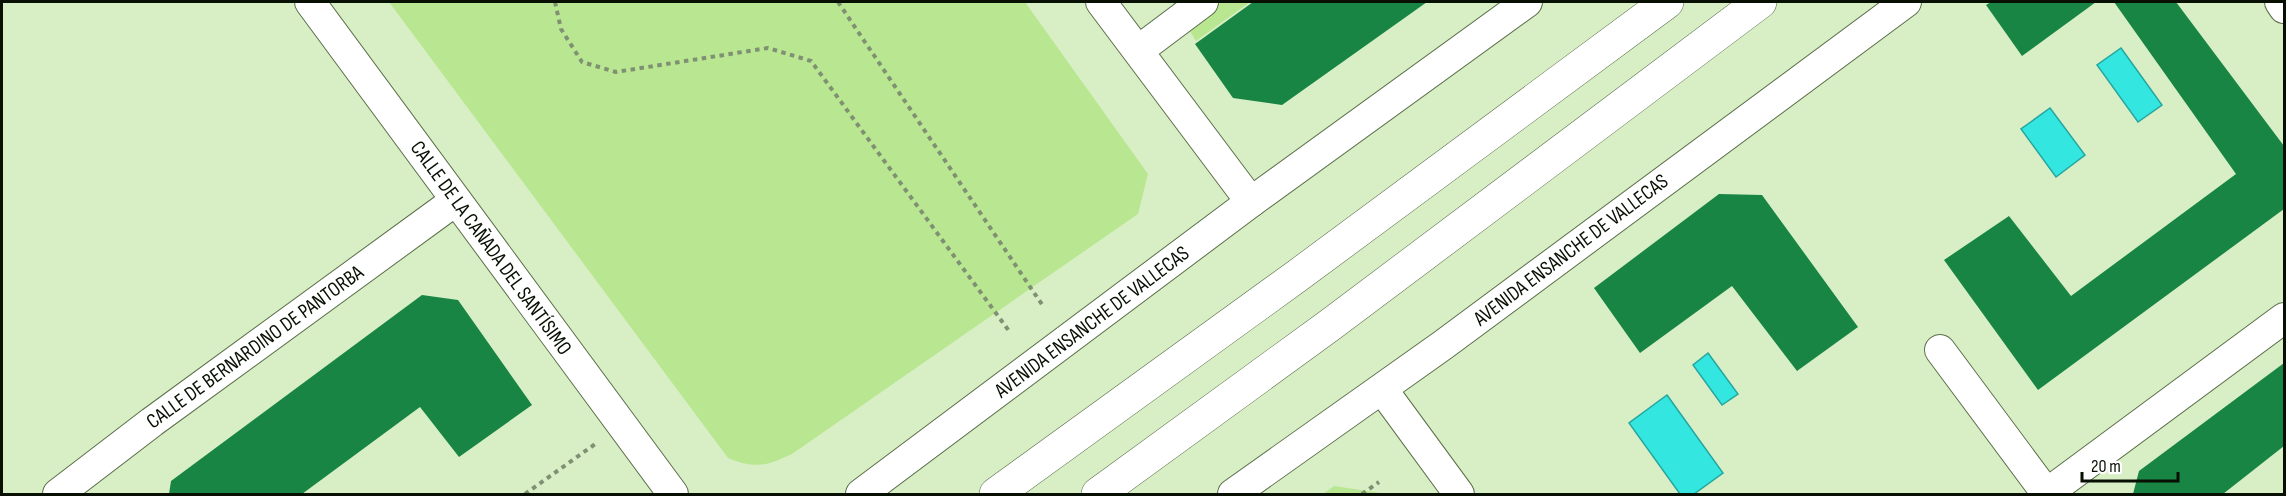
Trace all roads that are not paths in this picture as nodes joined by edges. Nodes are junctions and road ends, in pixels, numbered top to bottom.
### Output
1 (310, 2) edge
2 (1101, 2) edge
3 (1203, 2) edge
4 (1527, 2) edge
5 (1667, 2) edge
6 (1760, 2) edge
7 (1906, 2) edge
8 (2280, 2) edge
9 (2284, 8) edge
10 (1139, 50) junction
11 (455, 201) junction
12 (1251, 202) junction
13 (2284, 318) edge
14 (1940, 350) dead end
15 (1382, 389) junction
16 (2047, 494) edge
17 (58, 495) edge
18 (672, 495) edge
19 (861, 495) edge
20 (996, 495) edge
21 (1098, 495) edge
22 (1233, 495) edge
23 (1459, 495) edge

1 - 11 street, CALLE DE LA CAÑADA DEL SANTÍSIMO
2 - 10 street
3 - 10 street
4 - 12 street, AVENIDA ENSANCHE DE VALLECAS
5 - 20 main road
6 - 21 main road
7 - 15 street, AVENIDA ENSANCHE DE VALLECAS
8 - 9 street
10 - 12 street
11 - 17 street, CALLE DE BERNARDINO DE PANTORBA
11 - 18 street, CALLE DE LA CAÑADA DEL SANTÍSIMO
12 - 19 street, AVENIDA ENSANCHE DE VALLECAS
13 - 16 street
14 - 16 street
15 - 22 street, AVENIDA ENSANCHE DE VALLECAS
15 - 23 street

